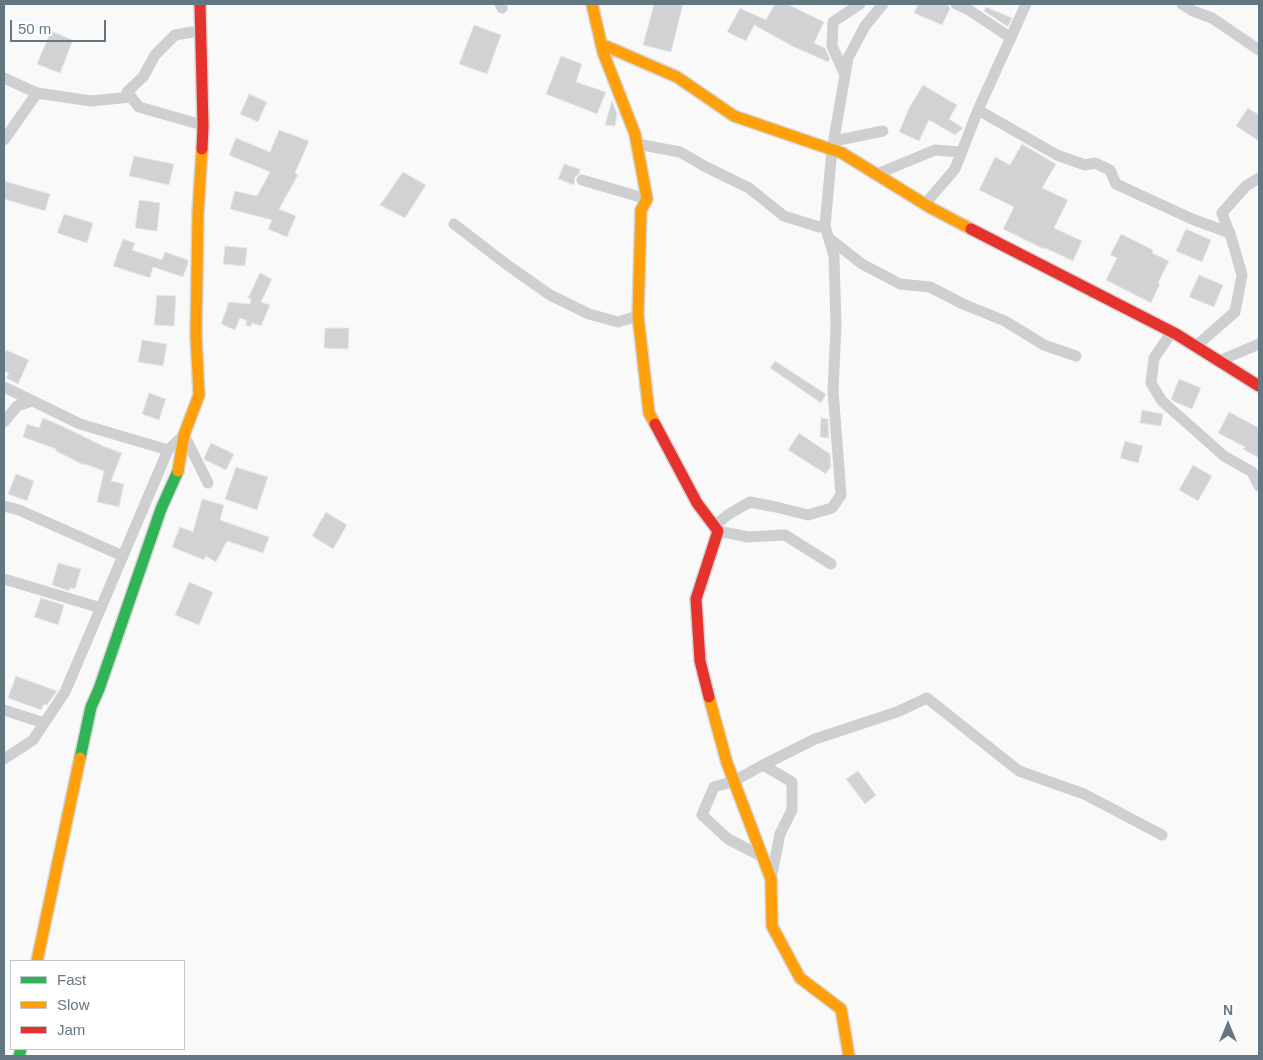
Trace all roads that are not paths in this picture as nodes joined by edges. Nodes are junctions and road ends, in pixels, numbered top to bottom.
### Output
1 (200, 4) edge
2 (592, 4) edge
3 (860, 4) edge
4 (883, 4) edge
5 (956, 4) edge
6 (1026, 4) edge
7 (1182, 4) edge
8 (1195, 8) edge
9 (192, 32) dead end
10 (1011, 38) junction
11 (601, 44) junction
12 (1259, 50) edge
13 (846, 75) junction
14 (4, 78) edge
15 (37, 93) junction
16 (131, 97) junction
17 (978, 110) junction
18 (195, 123) dead end
19 (883, 131) dead end
20 (4, 140) edge
21 (637, 144) junction
22 (833, 145) junction
23 (961, 152) junction
24 (877, 174) junction
25 (1259, 178) edge
26 (582, 180) dead end
27 (647, 199) junction
28 (925, 204) junction
29 (454, 224) dead end
30 (826, 226) junction
31 (1230, 233) junction
32 (830, 239) junction
33 (638, 316) junction
34 (1172, 332) junction
35 (1259, 344) edge
36 (1196, 346) junction
37 (1076, 356) dead end
38 (1219, 361) junction
39 (1259, 386) edge
40 (4, 387) edge
41 (32, 401) junction
42 (4, 422) edge
43 (184, 435) junction
44 (168, 450) junction
45 (208, 483) dead end
46 (1259, 486) edge
47 (4, 506) edge
48 (716, 529) junction
49 (122, 556) junction
50 (831, 564) dead end
51 (4, 579) edge
52 (101, 608) junction
53 (4, 710) edge
54 (44, 723) junction
55 (4, 759) edge
56 (763, 765) junction
57 (734, 781) junction
58 (1162, 835) dead end
59 (762, 857) junction
60 (770, 879) junction
61 (36, 960) edge
62 (849, 1056) edge

1 - 43 street
2 - 11 street
3 - 13 street
4 - 13 street
5 - 10 street
6 - 10 street
7 - 8 street
8 - 12 street
9 - 16 street
10 - 17 street
11 - 21 street
11 - 22 street
13 - 22 street
14 - 15 street
15 - 16 street
15 - 20 street
16 - 18 street
17 - 23 street
17 - 31 street
19 - 22 street
21 - 27 street
21 - 30 street
22 - 24 street
22 - 30 street
23 - 24 street
23 - 28 street
24 - 28 street
25 - 31 street
26 - 27 street
27 - 33 street
28 - 34 street
29 - 33 street
30 - 32 street
31 - 36 street
32 - 37 street
32 - 48 street
33 - 48 street
34 - 36 street
34 - 46 street
35 - 38 street
36 - 38 street
38 - 39 street
40 - 41 street
41 - 42 street
41 - 44 street
43 - 44 street
43 - 45 street
43 - 61 street
44 - 49 street
47 - 49 street
48 - 50 street
48 - 57 street
49 - 52 street
51 - 52 street
52 - 54 street
53 - 54 street
54 - 55 street
56 - 57 street
56 - 58 street
56 - 60 street
57 - 59 street
57 - 59 street
59 - 60 street
60 - 62 street

